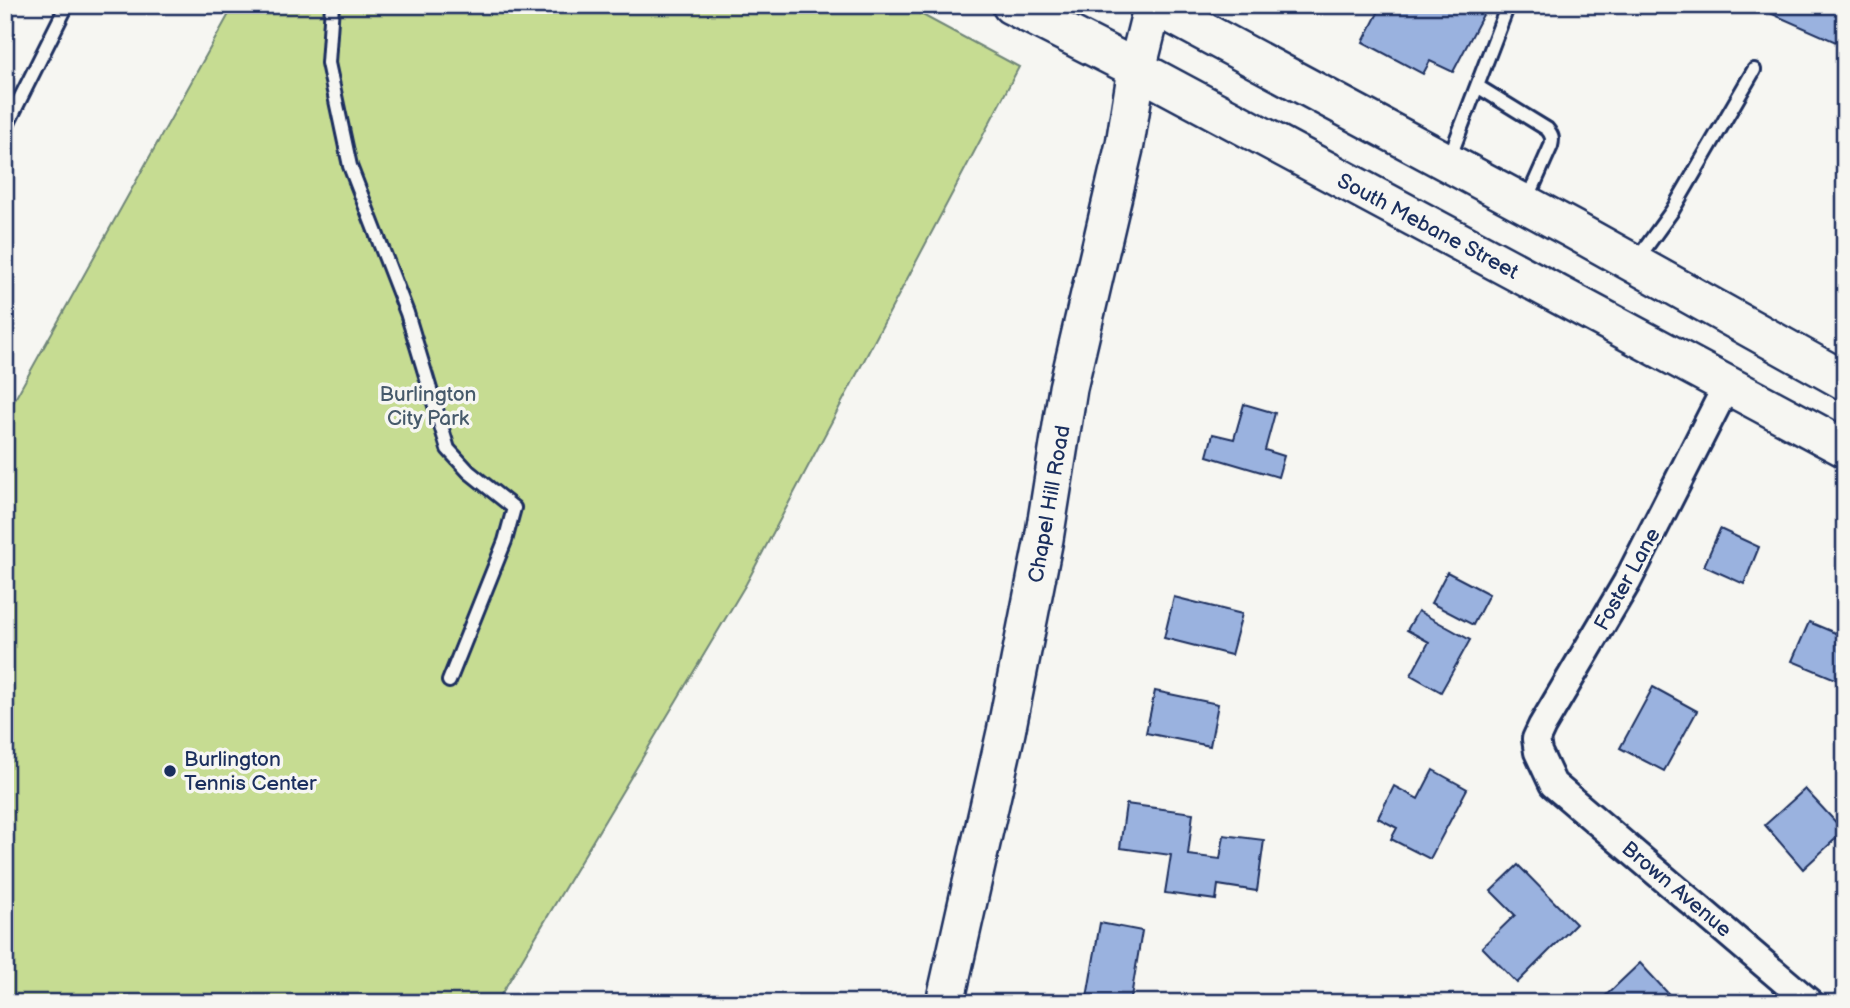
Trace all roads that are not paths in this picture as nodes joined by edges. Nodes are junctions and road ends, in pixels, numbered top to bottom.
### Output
1 (67, 5) edge
2 (332, 5) edge
3 (1011, 5) edge
4 (1153, 5) edge
5 (1508, 5) edge
6 (1137, 69) junction
7 (1754, 70) dead end
8 (1477, 86) junction
9 (5, 129) edge
10 (1447, 162) junction
11 (1525, 204) junction
12 (1634, 264) junction
13 (1845, 381) edge
14 (1727, 385) junction
15 (1845, 448) edge
16 (449, 681) dead end
17 (1547, 772) joint
18 (945, 1003) edge
19 (1810, 1003) edge

1 - 9 lane
2 - 16 lane
3 - 6 street, South Mebane Street
4 - 6 street, Chapel Hill Road
4 - 10 street
5 - 8 lane
6 - 14 street, South Mebane Street
6 - 18 street, Chapel Hill Road
7 - 12 lane
8 - 10 lane
8 - 11 lane
10 - 11 street
11 - 12 street
12 - 13 street
14 - 15 street, South Mebane Street
14 - 17 street, Foster Lane
17 - 19 street, Brown Avenue

